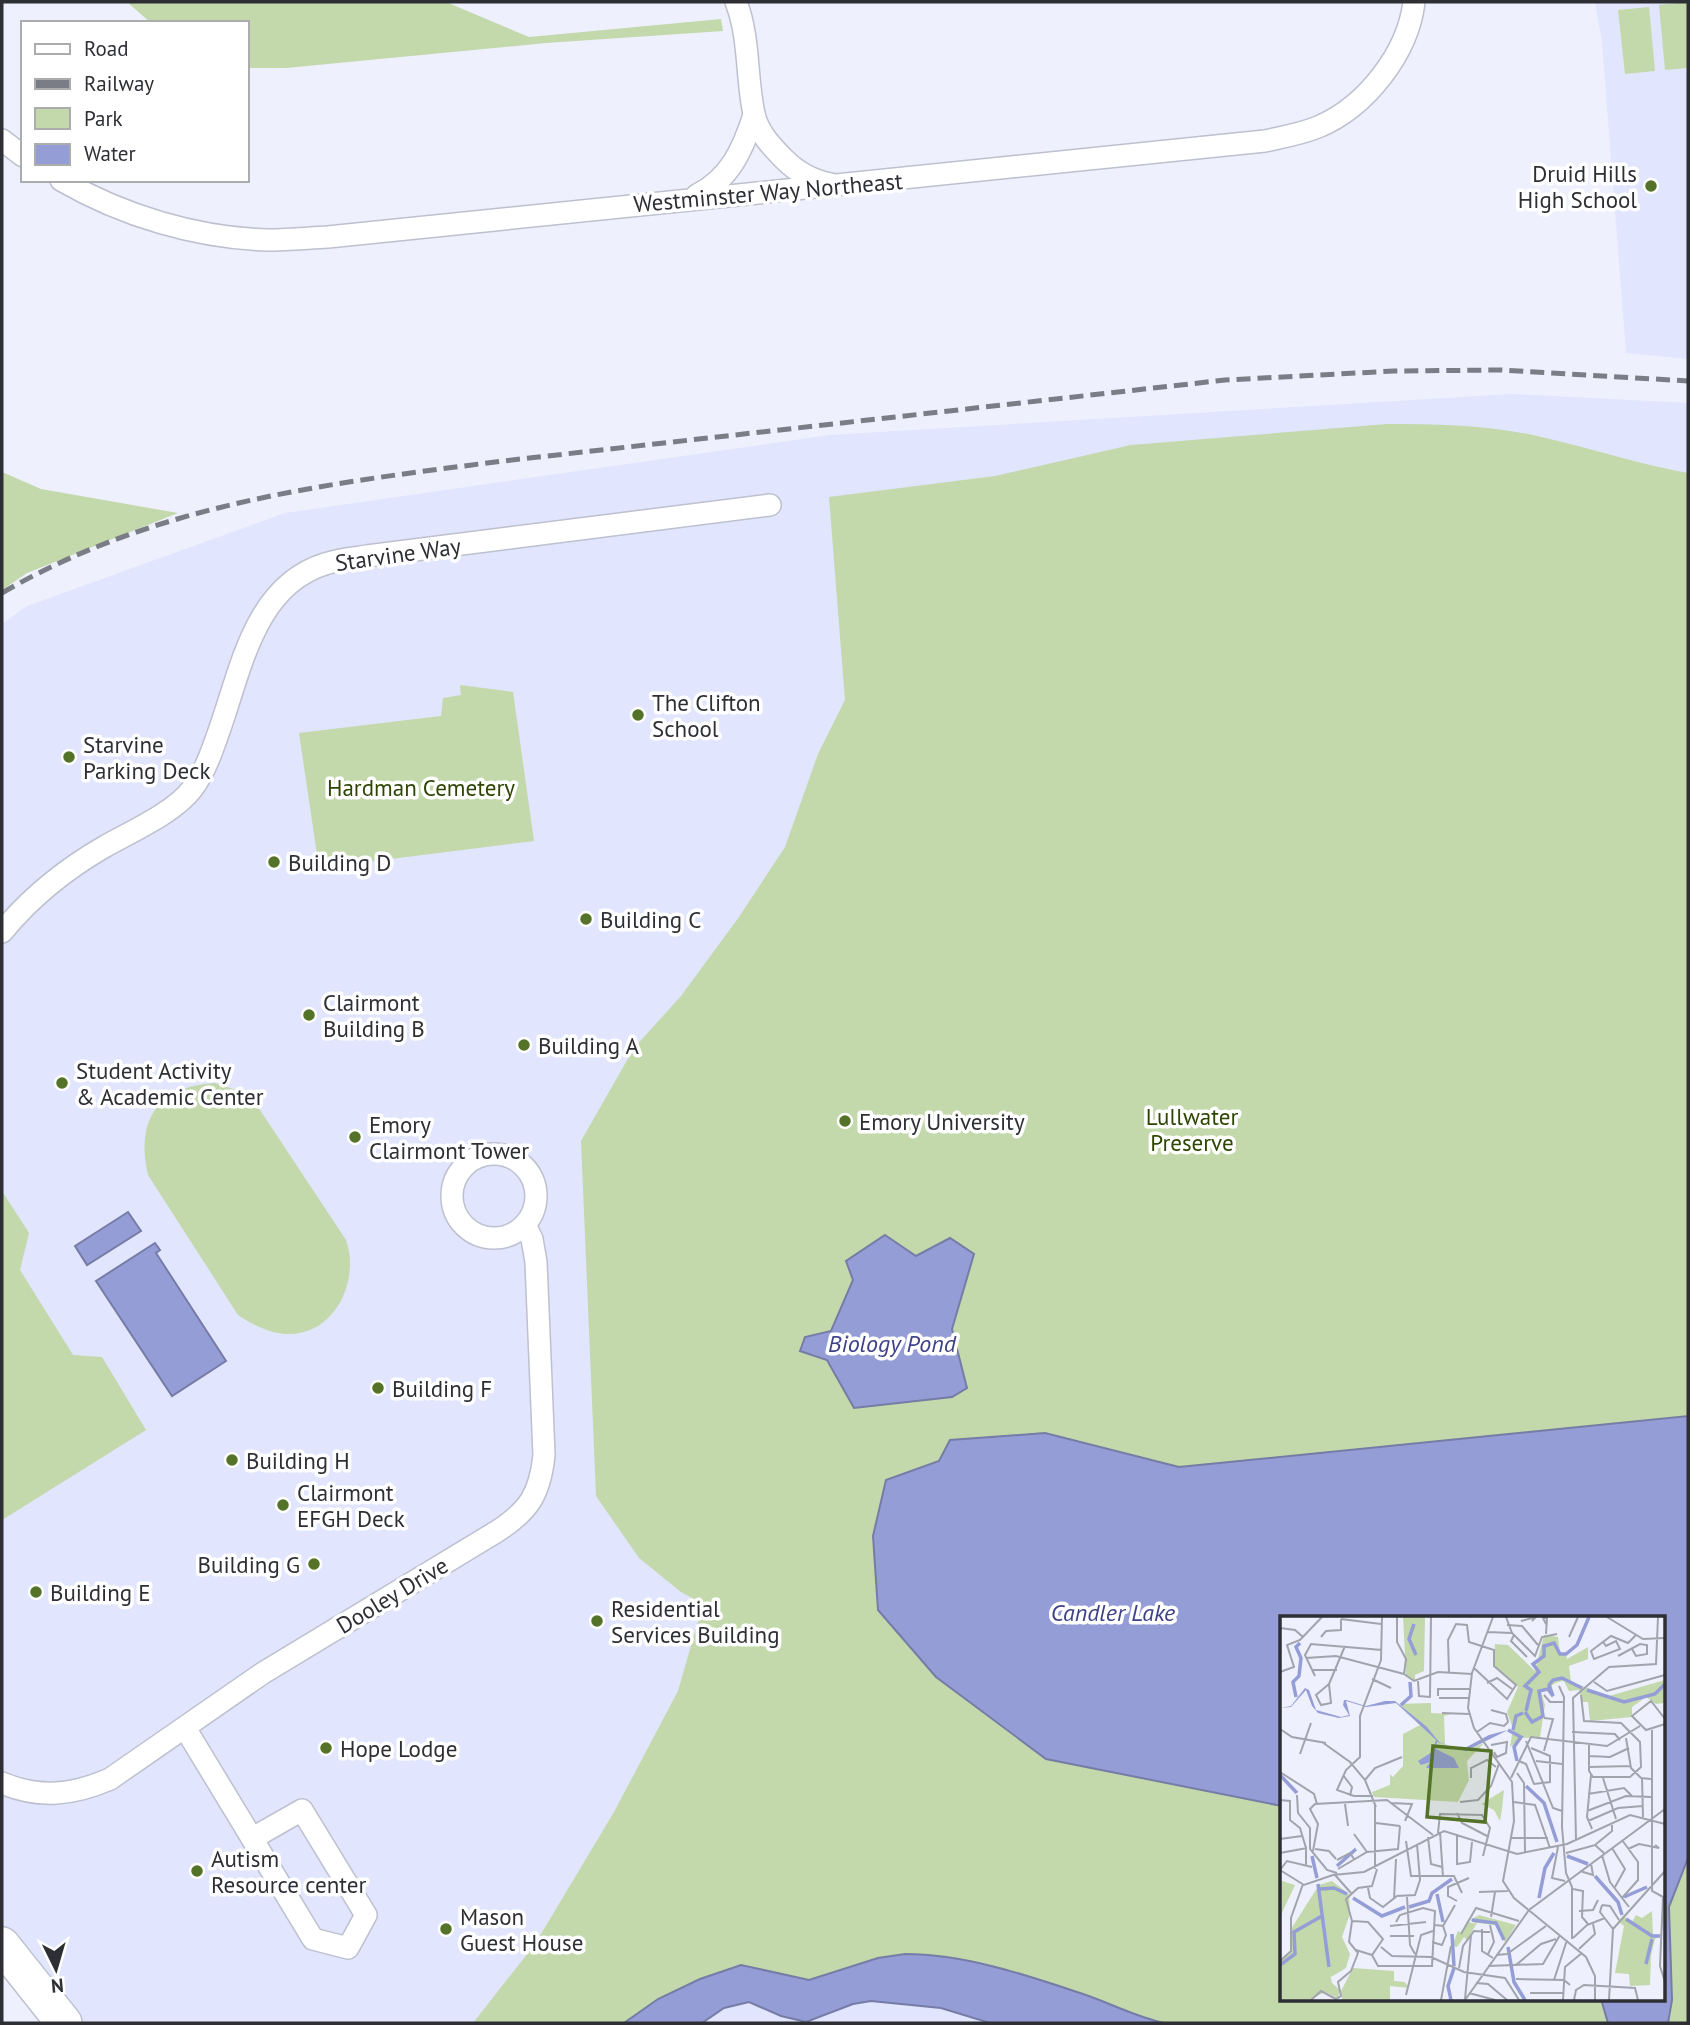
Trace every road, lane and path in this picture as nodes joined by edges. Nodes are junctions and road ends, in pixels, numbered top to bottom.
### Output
1 (736, 2) edge
2 (1414, 2) edge
3 (754, 115) junction
4 (2, 140) edge
5 (21, 154) edge
6 (65, 182) edge
7 (844, 185) junction
8 (692, 198) junction
9 (770, 505) dead end
10 (2, 932) edge
11 (525, 1226) junction
12 (185, 1728) junction
13 (2, 1783) edge
14 (253, 1838) junction
15 (2, 1945) edge
16 (41, 2007) edge
17 (64, 2023) edge

1 - 3 street
2 - 7 street, Westminster Way Northeast
3 - 7 street
3 - 8 street
4 - 5 street
6 - 8 street, Westminster Way Northeast
7 - 8 street, Westminster Way Northeast
9 - 10 street, Starvine Way
11 - 11 street
11 - 12 street, Dooley Drive
12 - 13 street, Dooley Drive
12 - 14 street
14 - 14 street
15 - 16 main road
16 - 17 main road

